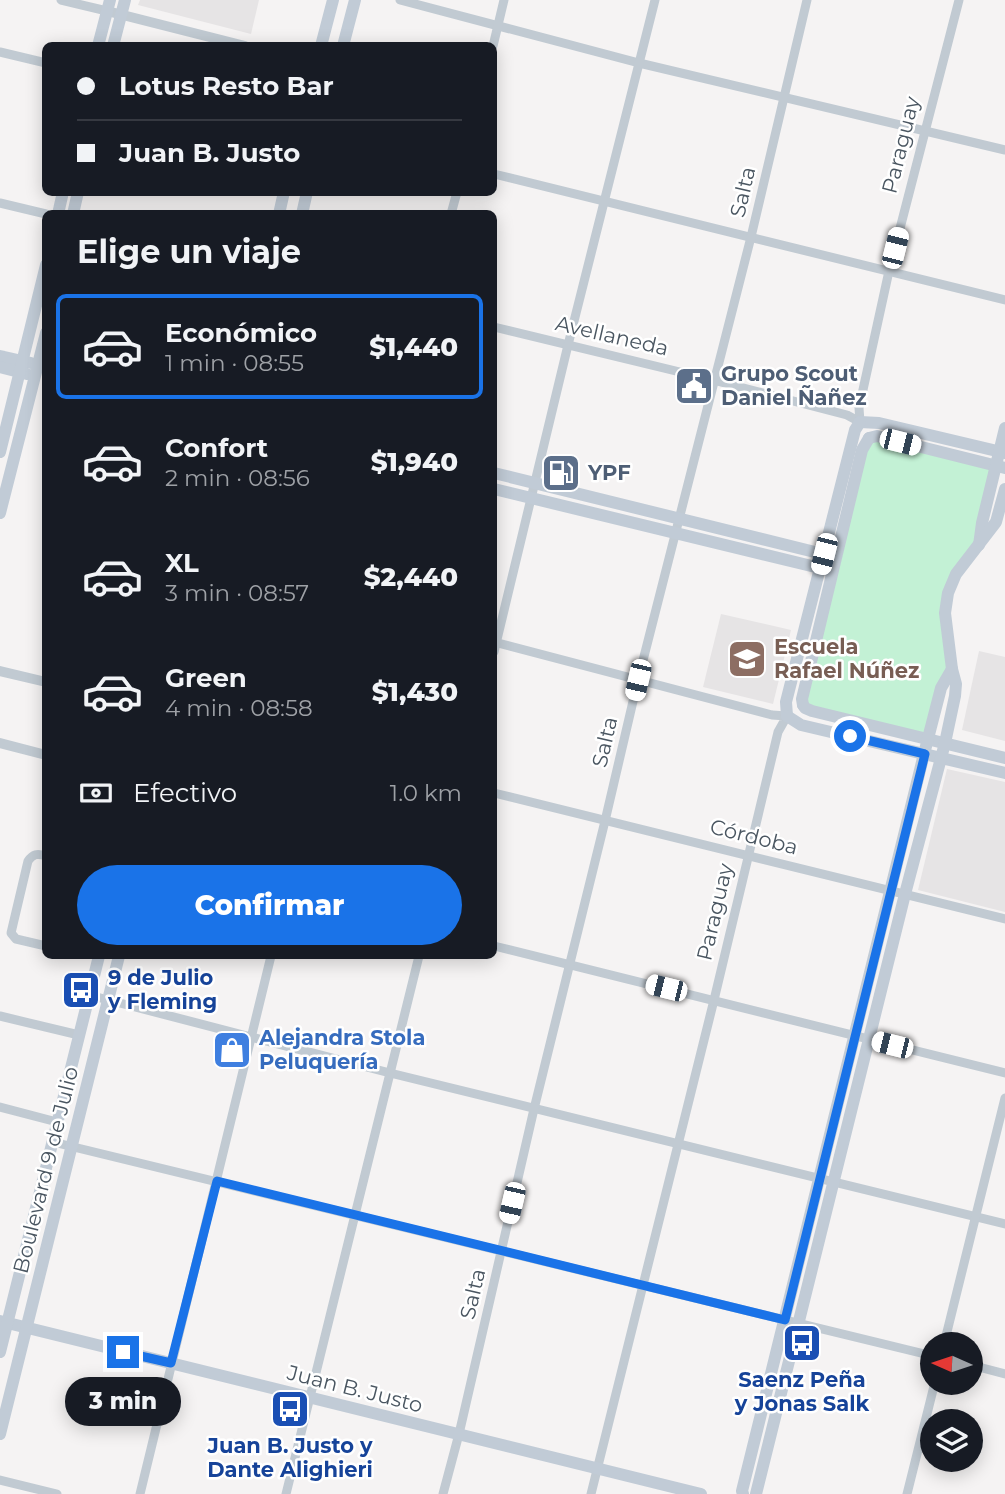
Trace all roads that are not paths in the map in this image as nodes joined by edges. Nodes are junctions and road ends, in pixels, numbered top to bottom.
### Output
1 (61, 0) edge
2 (125, 0) edge
3 (333, 0) edge
4 (355, 0) edge
5 (400, 0) edge
6 (504, 0) edge
7 (654, 0) edge
8 (807, 0) edge
9 (959, 0) edge
10 (108, 5) edge
11 (121, 14) junction
12 (498, 25) junction
13 (99, 42) edge
14 (114, 42) edge
15 (230, 42) edge
16 (322, 42) edge
17 (344, 42) edge
18 (494, 42) edge
19 (0, 52) edge
20 (42, 62) edge
21 (639, 63) junction
22 (783, 97) junction
23 (924, 131) junction
24 (1005, 150) edge
25 (497, 175) edge
26 (605, 201) junction
27 (0, 203) edge
28 (42, 213) edge
29 (751, 237) junction
30 (889, 271) junction
31 (42, 282) edge
32 (1005, 300) edge
33 (497, 328) edge
34 (568, 345) junction
35 (0, 356) edge
36 (22, 366) junction
37 (0, 367) edge
38 (41, 371) edge
39 (713, 380) junction
40 (860, 422) junction
41 (1005, 428) edge
42 (869, 438) junction
43 (0, 452) edge
44 (1002, 452) edge
45 (1000, 467) edge
46 (497, 474) edge
47 (536, 483) junction
48 (1005, 489) edge
49 (497, 490) edge
50 (532, 499) junction
51 (0, 513) edge
52 (679, 518) junction
53 (675, 533) junction
54 (978, 545) junction
55 (830, 555) junction
56 (826, 570) junction
57 (497, 634) edge
58 (497, 647) edge
59 (952, 669) junction
60 (0, 671) edge
61 (638, 680) junction
62 (42, 681) edge
63 (803, 705) junction
64 (786, 716) junction
65 (929, 739) junction
66 (0, 743) edge
67 (945, 743) junction
68 (42, 754) edge
69 (925, 754) junction
70 (941, 758) junction
71 (1005, 758) edge
72 (1005, 773) edge
73 (497, 794) edge
74 (605, 821) junction
75 (41, 855) edge
76 (748, 856) junction
77 (891, 891) junction
78 (905, 894) junction
79 (1005, 919) edge
80 (42, 945) edge
81 (497, 947) edge
82 (95, 959) edge
83 (117, 959) edge
84 (270, 959) edge
85 (418, 959) edge
86 (569, 964) junction
87 (89, 995) junction
88 (107, 999) junction
89 (714, 1000) junction
90 (0, 1016) edge
91 (79, 1035) junction
92 (855, 1035) junction
93 (252, 1038) junction
94 (869, 1039) junction
95 (390, 1073) junction
96 (1005, 1073) edge
97 (1005, 1098) edge
98 (0, 1107) edge
99 (534, 1109) junction
100 (57, 1122) junction
101 (53, 1142) junction
102 (678, 1145) junction
103 (71, 1146) junction
104 (820, 1178) junction
105 (217, 1181) junction
106 (834, 1182) junction
107 (355, 1215) junction
108 (976, 1217) junction
109 (1005, 1224) edge
110 (501, 1250) junction
111 (643, 1285) junction
112 (785, 1320) junction
113 (4, 1322) edge
114 (798, 1323) junction
115 (27, 1328) junction
116 (947, 1332) edge
117 (0, 1352) edge
118 (920, 1353) edge
119 (171, 1363) junction
120 (984, 1368) edge
121 (1005, 1374) edge
122 (931, 1395) edge
123 (309, 1397) junction
124 (0, 1434) edge
125 (459, 1434) junction
126 (597, 1468) junction
127 (0, 1480) edge
128 (57, 1494) edge
129 (140, 1494) edge
130 (286, 1494) edge
131 (443, 1494) edge
132 (591, 1494) edge
133 (701, 1494) edge
134 (743, 1494) edge
135 (756, 1494) edge
136 (907, 1494) edge

1 - 10 street
2 - 11 main road
3 - 16 main road
4 - 17 main road
5 - 12 street
6 - 12 street
7 - 21 street
8 - 22 street, Salta
9 - 23 street, Paraguay
10 - 11 street
10 - 13 main road
11 - 14 main road
11 - 15 street
12 - 18 street
12 - 21 street
19 - 20 street
21 - 22 street
21 - 26 street
22 - 23 street
22 - 29 street, Salta
23 - 24 street
23 - 30 street, Paraguay
25 - 26 street
26 - 29 street
26 - 34 street
27 - 28 street
29 - 30 street
29 - 39 street, Salta
30 - 32 street
30 - 40 street, Paraguay
31 - 36 main road
33 - 34 street, Avellaneda
34 - 39 street, Avellaneda
34 - 47 street
35 - 36 main road
36 - 37 main road
36 - 38 main road
36 - 43 main road
38 - 51 main road
39 - 40 street, Avellaneda
39 - 52 street, Salta
40 - 42 main road
40 - 44 main road, Avellaneda
40 - 55 main road, Paraguay
41 - 44 main road
42 - 45 main road
42 - 55 main road, Paraguay
44 - 45 main road
45 - 54 main road
46 - 47 main road
47 - 50 street
47 - 52 main road
48 - 54 main road
49 - 50 main road
50 - 53 main road
50 - 57 street
52 - 53 street, Salta
52 - 55 main road
53 - 56 main road
53 - 61 street, Salta
54 - 59 main road
55 - 56 main road, Paraguay
56 - 63 main road, Paraguay
56 - 64 main road, Paraguay
58 - 61 street
59 - 65 main road
59 - 67 main road
60 - 62 street
61 - 64 street
61 - 74 street, Salta
63 - 64 main road
63 - 65 main road
64 - 69 main road
64 - 76 street, Paraguay
65 - 67 main road
65 - 69 main road
66 - 68 street
67 - 70 main road
67 - 71 main road
69 - 70 main road
69 - 77 main road
70 - 72 main road
70 - 78 main road
73 - 74 street, Córdoba
74 - 76 street, Córdoba
74 - 86 street, Salta
75 - 80 street
76 - 77 street, Córdoba
76 - 89 street, Paraguay
77 - 78 street, Córdoba
77 - 92 main road
78 - 79 street, Córdoba
78 - 94 main road
81 - 86 street
82 - 87 main road, Boulevard 9 de Julio
83 - 88 main road, Boulevard 9 de Julio
84 - 93 street
85 - 95 street
86 - 89 street
86 - 99 street, Salta
87 - 88 street
87 - 91 main road, Boulevard 9 de Julio
88 - 93 street
88 - 103 main road, Boulevard 9 de Julio
89 - 92 street
89 - 102 street, Paraguay
90 - 91 street
91 - 100 main road, Boulevard 9 de Julio
92 - 94 street
92 - 104 main road
93 - 95 street
93 - 105 street
94 - 96 street
94 - 106 main road
95 - 99 street
95 - 107 street
97 - 108 street
98 - 100 street
99 - 102 street
99 - 110 street, Salta
100 - 101 main road, Boulevard 9 de Julio
101 - 103 street
101 - 113 main road, Boulevard 9 de Julio
102 - 104 street
102 - 111 street, Paraguay
103 - 105 street
103 - 115 main road, Boulevard 9 de Julio
104 - 106 street
104 - 112 main road
105 - 107 street
105 - 119 street
106 - 108 street
106 - 114 main road
107 - 110 street
107 - 123 street
108 - 109 street
108 - 116 street
110 - 111 street
110 - 125 street, Salta
111 - 112 street
111 - 126 street, Paraguay
112 - 114 street
112 - 134 main road
113 - 115 main road, Juan B. Justo
113 - 117 main road, Boulevard 9 de Julio
114 - 118 street
114 - 135 main road
115 - 119 main road, Juan B. Justo
115 - 124 main road, Boulevard 9 de Julio
119 - 123 main road, Juan B. Justo
119 - 129 street
120 - 121 street
122 - 136 street
123 - 125 main road, Juan B. Justo
123 - 130 street
125 - 126 main road, Juan B. Justo
125 - 131 street, Salta
126 - 132 street, Paraguay
126 - 133 main road, Juan B. Justo
127 - 128 street

